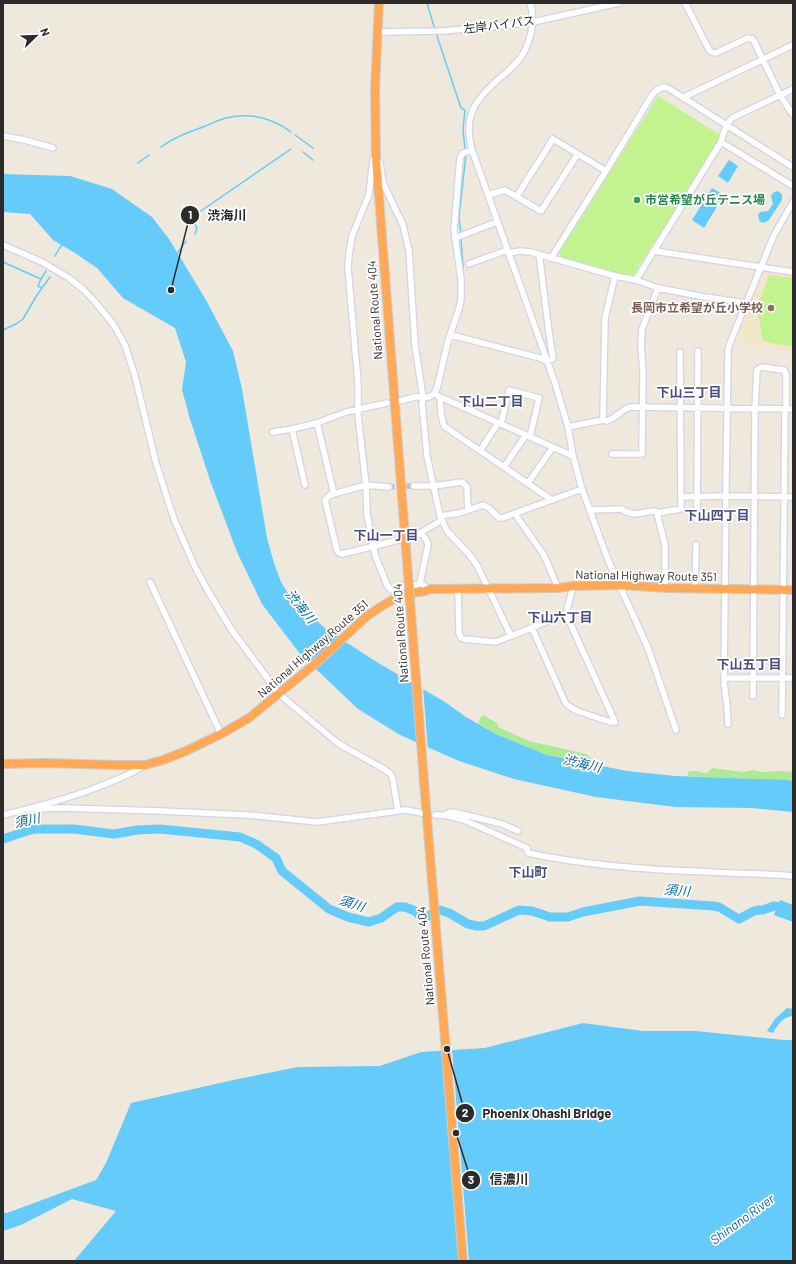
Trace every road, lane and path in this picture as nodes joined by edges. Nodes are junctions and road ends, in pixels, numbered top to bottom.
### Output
1 (379, 3) edge
2 (530, 3) edge
3 (619, 3) edge
4 (686, 3) edge
5 (533, 22) junction
6 (377, 32) junction
7 (793, 45) edge
8 (762, 59) junction
9 (793, 89) edge
10 (780, 95) junction
11 (684, 98) junction
12 (793, 115) edge
13 (375, 119) junction
14 (727, 125) junction
15 (3, 136) edge
16 (721, 142) junction
17 (53, 148) dead end
18 (472, 150) junction
19 (578, 155) junction
20 (793, 167) edge
21 (606, 171) junction
22 (793, 186) edge
23 (488, 195) junction
24 (517, 196) junction
25 (793, 202) edge
26 (498, 222) junction
27 (455, 238) junction
28 (3, 245) edge
29 (654, 251) junction
30 (508, 252) junction
31 (539, 254) junction
32 (551, 258) junction
33 (469, 264) dead end
34 (761, 267) junction
35 (793, 272) edge
36 (616, 276) junction
37 (636, 280) junction
38 (658, 288) junction
39 (746, 303) junction
40 (451, 334) junction
41 (698, 351) dead end
42 (680, 352) dead end
43 (546, 361) junction
44 (434, 394) junction
45 (440, 397) junction
46 (423, 398) junction
47 (400, 401) dead end
48 (388, 403) dead end
49 (643, 408) junction
50 (681, 408) junction
51 (697, 408) junction
52 (727, 408) junction
53 (756, 408) junction
54 (785, 408) junction
55 (358, 409) junction
56 (793, 409) edge
57 (603, 420) junction
58 (317, 423) junction
59 (499, 423) junction
60 (568, 427) junction
61 (292, 429) junction
62 (273, 432) dead end
63 (528, 436) junction
64 (553, 446) junction
65 (480, 450) junction
66 (612, 454) dead end
67 (573, 456) junction
68 (504, 467) junction
69 (528, 483) junction
70 (305, 485) dead end
71 (366, 485) junction
72 (414, 486) tunnel mouth
73 (433, 486) junction
74 (389, 487) tunnel mouth
75 (582, 489) junction
76 (334, 494) junction
77 (726, 496) junction
78 (682, 497) junction
79 (697, 497) junction
80 (755, 497) junction
81 (784, 497) junction
82 (793, 497) edge
83 (552, 500) junction
84 (468, 510) junction
85 (590, 510) junction
86 (657, 513) junction
87 (515, 514) junction
88 (441, 518) junction
89 (697, 520) dead end
90 (421, 533) junction
91 (696, 545) dead end
92 (373, 547) junction
93 (150, 582) dead end
94 (420, 583) junction
95 (620, 585) junction
96 (573, 586) junction
97 (558, 588) junction
98 (665, 588) junction
99 (695, 588) junction
100 (430, 589) junction
101 (458, 589) junction
102 (489, 589) junction
103 (725, 589) junction
104 (754, 589) junction
105 (783, 590) junction
106 (793, 590) edge
107 (566, 614) junction
108 (532, 628) junction
109 (511, 636) junction
110 (724, 678) junction
111 (753, 678) junction
112 (783, 678) junction
113 (793, 678) edge
114 (281, 692) junction
115 (753, 696) dead end
116 (782, 715) dead end
117 (728, 724) dead end
118 (676, 730) dead end
119 (222, 734) junction
120 (3, 764) edge
121 (145, 765) junction
122 (29, 809) junction
123 (398, 811) junction
124 (422, 812) dead end
125 (435, 814) dead end
126 (3, 815) edge
127 (444, 815) junction
128 (518, 831) dead end
129 (793, 876) edge
130 (463, 1261) edge

1 - 6 highway, National Route 404
2 - 5 street
3 - 5 street, 左岸バイパス
4 - 8 street
5 - 6 street, 左岸バイパス
5 - 18 street
6 - 13 highway, National Route 404
7 - 8 street
8 - 10 street
8 - 11 street
9 - 10 street
10 - 12 street
10 - 14 street
11 - 14 street
11 - 21 street
13 - 46 street
13 - 55 street
13 - 130 highway, National Route 404, bridge
14 - 16 street
14 - 20 street
15 - 17 street
16 - 22 street
16 - 29 street
18 - 23 street
18 - 27 street
19 - 21 street
19 - 24 street
19 - 24 street
21 - 32 street
23 - 24 street
23 - 26 street
25 - 34 street
26 - 27 street
26 - 30 street
27 - 40 street
28 - 114 street
29 - 34 street
29 - 37 street
30 - 31 street
30 - 33 street
30 - 43 street
31 - 32 street
31 - 43 street
32 - 36 street
34 - 35 street
34 - 39 street
36 - 37 street
36 - 57 street
37 - 38 street
38 - 39 street
38 - 49 street
39 - 52 street
40 - 43 street
40 - 44 street
41 - 51 street
42 - 50 street
43 - 60 street
44 - 45 street
44 - 46 street
45 - 59 street
45 - 65 street
46 - 47 street
46 - 73 street
48 - 55 street
49 - 50 street
49 - 57 street
49 - 66 street
50 - 51 street
50 - 78 street
51 - 52 street
51 - 79 street
52 - 53 street
52 - 77 street
53 - 54 street
53 - 54 street
53 - 80 street
54 - 56 street
54 - 81 street
55 - 58 street
55 - 71 street
57 - 60 street
58 - 61 street
58 - 76 street
59 - 63 street
59 - 63 street
59 - 65 street
60 - 67 street
61 - 62 street
61 - 70 street
63 - 64 street
63 - 68 street
64 - 67 street
64 - 69 street
65 - 68 street
67 - 75 street
68 - 69 street
69 - 83 street
71 - 74 street
71 - 76 street
71 - 92 street
72 - 73 street
73 - 84 street
73 - 88 street
75 - 83 street
75 - 85 street
76 - 92 street
77 - 79 street
77 - 80 street
77 - 103 street
78 - 79 street
78 - 86 street
79 - 89 street
80 - 81 street
80 - 104 street
81 - 82 street
81 - 105 street
83 - 87 street
84 - 87 street
84 - 88 street
85 - 86 street
85 - 95 street
86 - 98 street
87 - 97 street
88 - 90 street
88 - 102 street
90 - 92 street
90 - 94 street
91 - 99 street
92 - 94 street
93 - 119 street
94 - 100 street
95 - 96 highway, National Highway Route 351
95 - 98 highway, National Highway Route 351
95 - 118 street
96 - 97 highway, National Highway Route 351
96 - 107 street
97 - 102 highway, National Highway Route 351
98 - 99 highway, National Highway Route 351
99 - 103 highway, National Highway Route 351
100 - 101 highway, National Highway Route 351
100 - 114 highway, National Highway Route 351
101 - 102 highway, National Highway Route 351
101 - 109 street
102 - 109 street
103 - 104 highway, National Highway Route 351
103 - 110 street
104 - 105 highway, National Highway Route 351
104 - 111 street
105 - 106 highway, National Highway Route 351
105 - 112 street
107 - 108 street
107 - 108 street
108 - 109 street
110 - 111 street
110 - 117 street
111 - 112 street
111 - 115 street
112 - 113 street
112 - 116 street
114 - 119 highway, National Highway Route 351
114 - 123 street
119 - 121 highway, National Highway Route 351
120 - 121 highway, National Highway Route 351
121 - 122 street
122 - 123 street
122 - 126 street
123 - 124 street
125 - 127 street
127 - 128 street
127 - 129 street

